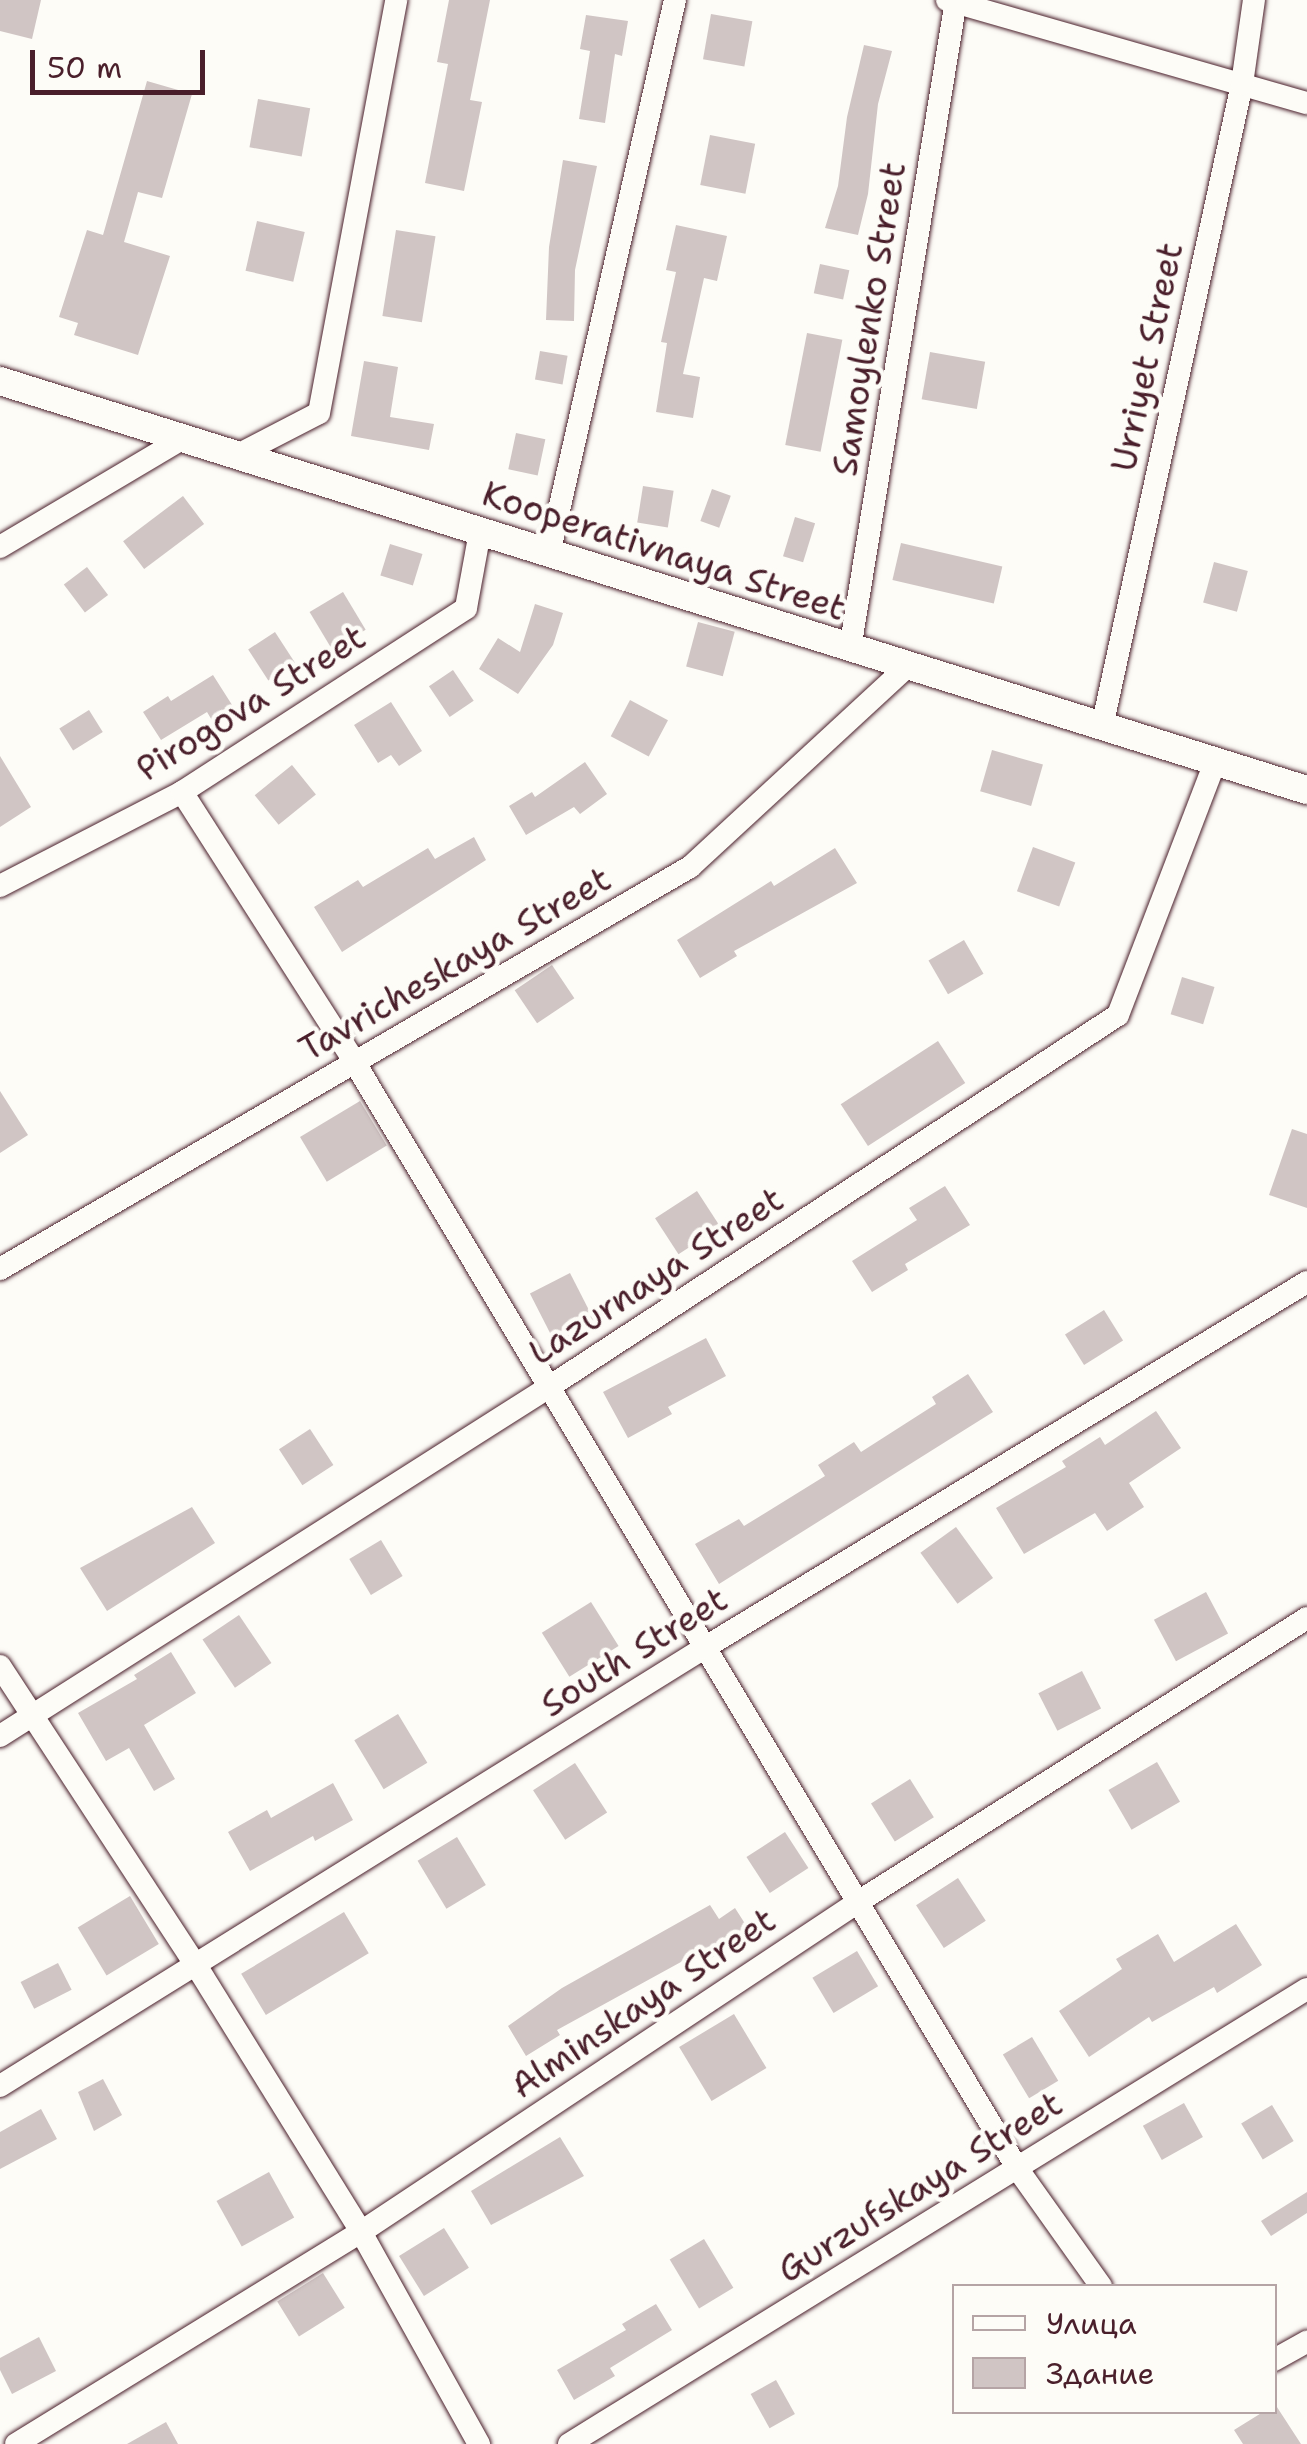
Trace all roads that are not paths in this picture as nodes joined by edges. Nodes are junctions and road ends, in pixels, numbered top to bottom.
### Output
1 (396, 0) edge
2 (675, 0) edge
3 (947, 0) edge
4 (1254, 0) edge
5 (956, 1) edge
6 (1242, 84) junction
7 (1307, 102) edge
8 (0, 381) edge
9 (182, 438) junction
10 (236, 456) junction
11 (480, 532) junction
12 (0, 547) edge
13 (549, 554) junction
14 (850, 649) junction
15 (908, 667) junction
16 (1102, 727) junction
17 (1215, 762) junction
18 (1307, 790) edge
19 (182, 792) junction
20 (0, 886) edge
21 (355, 1064) junction
22 (0, 1270) edge
23 (1307, 1282) edge
24 (546, 1389) junction
25 (1307, 1618) edge
26 (704, 1648) junction
27 (0, 1666) edge
28 (33, 1715) junction
29 (0, 1736) edge
30 (858, 1902) junction
31 (197, 1967) junction
32 (1307, 1989) edge
33 (0, 2086) edge
34 (1017, 2168) junction
35 (361, 2232) junction
36 (1100, 2284) edge
37 (1307, 2342) edge
38 (1277, 2358) edge
39 (16, 2444) edge
40 (479, 2444) edge
41 (569, 2444) edge

1 - 10 street
2 - 13 street
3 - 5 street
4 - 6 street, Urriyet Street
5 - 6 street
5 - 14 street, Samoylenko Street
6 - 7 street
6 - 16 street, Urriyet Street
8 - 9 street, Kooperativnaya Street
9 - 10 street, Kooperativnaya Street
9 - 12 street
10 - 11 street, Kooperativnaya Street
11 - 13 street, Kooperativnaya Street
11 - 19 street, Pirogova Street
13 - 14 street, Kooperativnaya Street
14 - 15 street, Kooperativnaya Street
15 - 16 street, Kooperativnaya Street
15 - 21 street, Tavricheskaya Street
16 - 17 street, Kooperativnaya Street
17 - 18 street, Kooperativnaya Street
17 - 24 street, Lazurnaya Street
19 - 20 street, Pirogova Street
19 - 21 street
21 - 22 street, Tavricheskaya Street
21 - 24 street
23 - 26 street, South Street
24 - 26 street
24 - 28 street, Lazurnaya Street
25 - 30 street, Alminskaya Street
26 - 30 street
26 - 31 street, South Street
27 - 28 street
28 - 29 street, Lazurnaya Street
28 - 31 street
30 - 34 street
30 - 35 street, Alminskaya Street
31 - 33 street, South Street
31 - 35 street
32 - 34 street, Gurzufskaya Street
34 - 36 street
34 - 41 street, Gurzufskaya Street
35 - 39 street, Alminskaya Street
35 - 40 street
37 - 38 street

